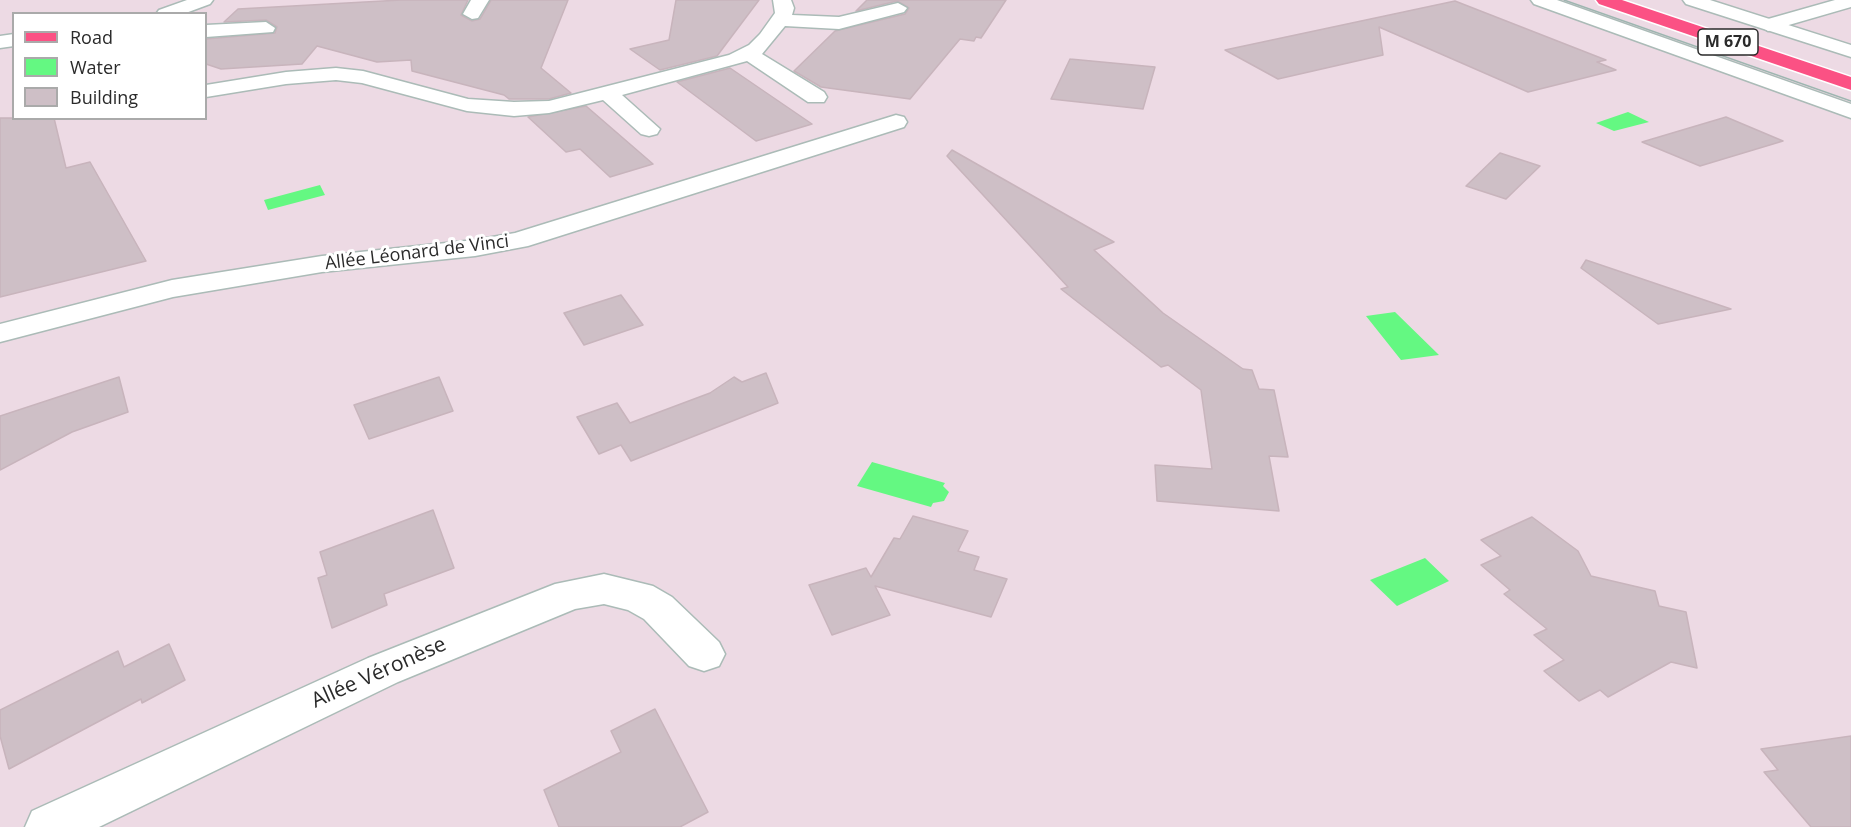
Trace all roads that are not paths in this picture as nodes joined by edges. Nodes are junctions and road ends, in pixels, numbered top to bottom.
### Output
1 (204, 0) edge
2 (1540, 0) edge
3 (1605, 0) edge
4 (1632, 0) edge
5 (1692, 0) edge
6 (1851, 1) edge
7 (898, 8) dead end
8 (781, 10) edge
9 (171, 12) edge
10 (1768, 25) junction
11 (266, 28) dead end
12 (207, 31) edge
13 (1851, 51) edge
14 (747, 53) junction
15 (1851, 73) edge
16 (1851, 84) edge
17 (207, 91) edge
18 (609, 94) junction
19 (816, 97) dead end
20 (1851, 111) edge
21 (896, 123) dead end
22 (650, 129) dead end
23 (0, 333) edge
24 (704, 654) dead end
25 (49, 827) edge

1 - 9 street
2 - 20 street
3 - 16 main road, M 670
4 - 15 main road, M 670
5 - 10 street
6 - 10 street
7 - 8 street
8 - 14 street
10 - 13 street
11 - 12 street
14 - 18 street
14 - 19 street
17 - 18 street
18 - 22 street
21 - 23 street, Allée Léonard de Vinci
24 - 25 street, Allée Véronèse

